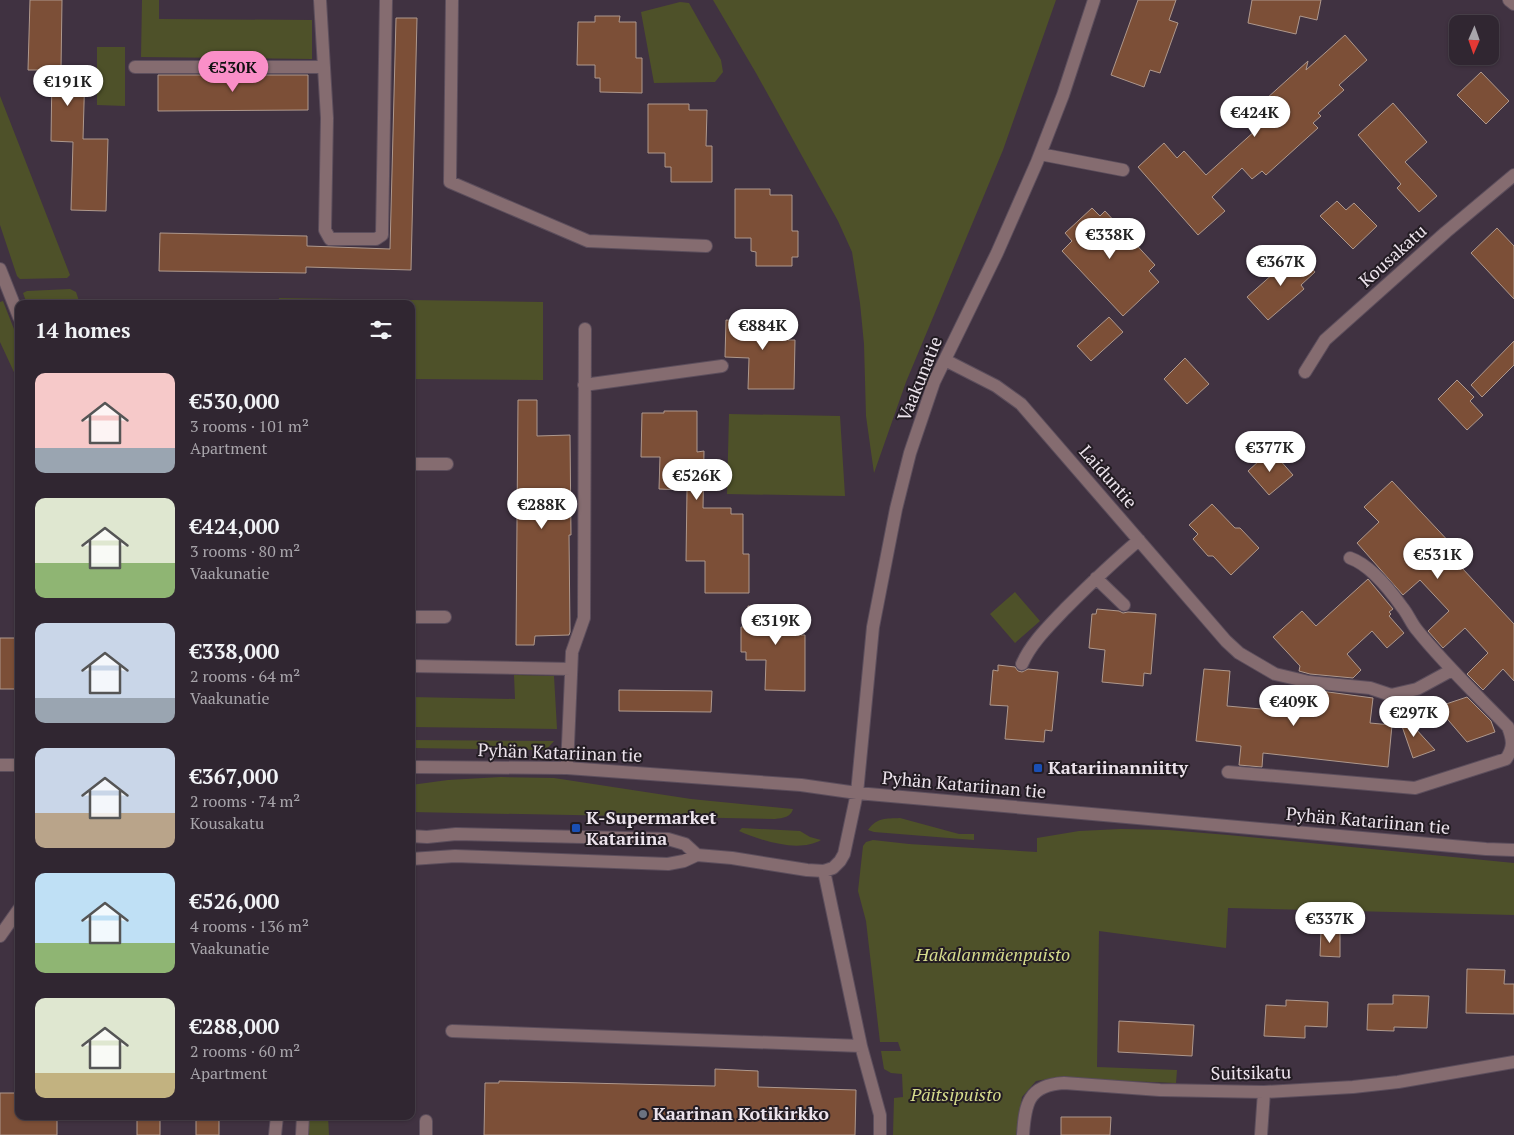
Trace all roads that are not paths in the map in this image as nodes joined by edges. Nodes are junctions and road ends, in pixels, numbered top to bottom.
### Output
1 (320, 0) edge
2 (386, 0) edge
3 (452, 0) edge
4 (1094, 0) edge
5 (1509, 0) edge
6 (1514, 4) edge
7 (135, 67) dead end
8 (324, 67) junction
9 (1040, 154) junction
10 (1123, 170) dead end
11 (1514, 175) edge
12 (706, 246) dead end
13 (0, 269) edge
14 (15, 307) edge
15 (586, 330) dead end
16 (945, 360) junction
17 (722, 366) dead end
18 (1305, 372) dead end
19 (584, 385) junction
20 (415, 464) edge
21 (447, 464) dead end
22 (1139, 540) junction
23 (1350, 558) dead end
24 (1096, 578) junction
25 (1124, 606) dead end
26 (415, 617) edge
27 (445, 617) dead end
28 (1022, 664) dead end
29 (415, 666) edge
30 (571, 669) junction
31 (1452, 670) junction
32 (0, 764) edge
33 (15, 765) edge
34 (415, 767) edge
35 (566, 768) junction
36 (1228, 772) dead end
37 (857, 793) junction
38 (415, 836) edge
39 (427, 837) junction
40 (1514, 850) edge
41 (415, 854) edge
42 (696, 855) junction
43 (415, 860) edge
44 (824, 871) junction
45 (15, 915) edge
46 (0, 936) edge
47 (452, 1031) dead end
48 (861, 1046) junction
49 (1514, 1062) edge
50 (1264, 1092) junction
51 (277, 1120) edge
52 (303, 1120) edge
53 (426, 1121) dead end
54 (275, 1135) edge
55 (302, 1135) edge
56 (426, 1135) edge
57 (880, 1135) edge
58 (1023, 1135) edge
59 (1261, 1135) edge

1 - 8 street
2 - 8 street
3 - 12 street
4 - 9 street, Vaakunatie
5 - 6 street
7 - 8 street
9 - 10 street
9 - 16 street, Vaakunatie
11 - 18 street, Kousakatu
13 - 14 street
15 - 19 street
16 - 22 street, Laiduntie
16 - 37 street, Vaakunatie
17 - 19 street
19 - 30 street
20 - 21 street
22 - 24 street
22 - 31 street, Laiduntie
23 - 31 street
24 - 25 street
24 - 28 street
26 - 27 street
29 - 30 street
30 - 35 street
31 - 36 street
32 - 33 street
34 - 35 street, Pyhän Katariinan tie
35 - 37 street, Pyhän Katariinan tie
37 - 40 street, Pyhän Katariinan tie
37 - 44 street, Vaakunatie
38 - 39 street
39 - 41 street
39 - 42 street
42 - 43 street
42 - 44 street
44 - 48 street
45 - 46 street
47 - 48 street
48 - 57 street
49 - 50 street, Suitsikatu
50 - 58 street, Suitsikatu
50 - 59 street
51 - 54 street
52 - 55 street
53 - 56 street

